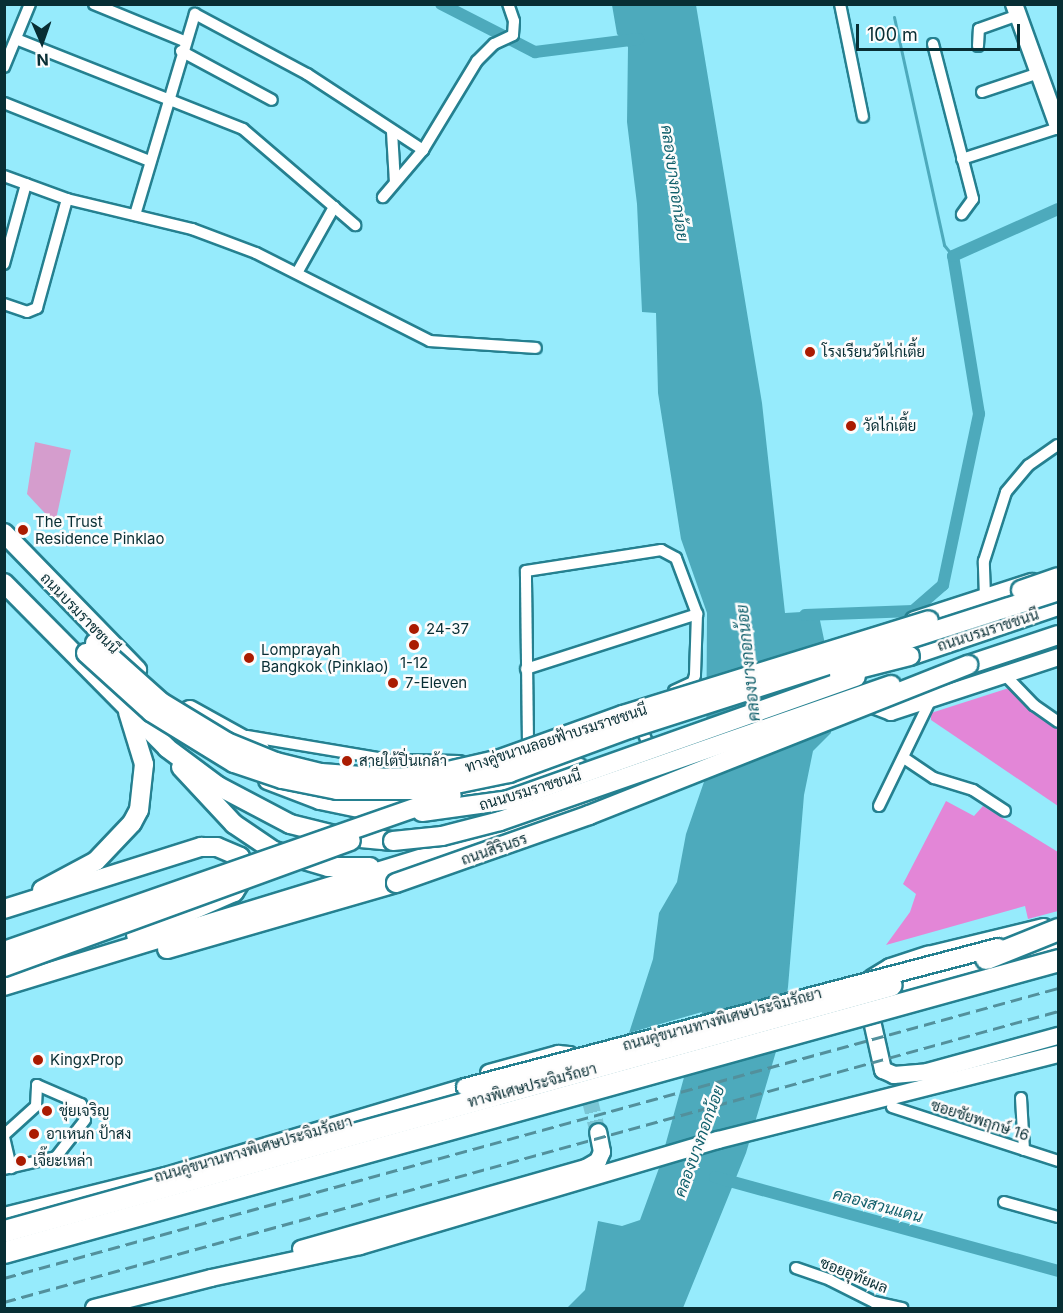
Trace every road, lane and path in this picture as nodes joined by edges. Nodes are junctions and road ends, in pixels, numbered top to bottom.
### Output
1 (30, 4) edge
2 (94, 4) edge
3 (508, 4) edge
4 (840, 4) edge
5 (1016, 10) edge
6 (15, 39) junction
7 (933, 44) dead end
8 (182, 46) junction
9 (978, 46) dead end
10 (4, 67) edge
11 (1039, 73) junction
12 (982, 92) dead end
13 (168, 100) junction
14 (272, 100) dead end
15 (4, 103) edge
16 (863, 117) dead end
17 (1059, 127) edge
18 (392, 132) junction
19 (423, 150) junction
20 (962, 159) junction
21 (150, 161) junction
22 (4, 176) edge
23 (396, 182) junction
24 (26, 184) junction
25 (383, 197) dead end
26 (67, 199) junction
27 (334, 207) junction
28 (962, 214) dead end
29 (135, 215) junction
30 (355, 225) dead end
31 (4, 264) edge
32 (297, 273) junction
33 (4, 304) edge
34 (536, 348) dead end
35 (1057, 447) edge
36 (4, 533) edge
37 (4, 550) edge
38 (4, 569) edge
39 (1059, 575) edge
40 (4, 583) edge
41 (1059, 591) edge
42 (985, 597) junction
43 (1059, 606) edge
44 (697, 614) junction
45 (1059, 634) edge
46 (910, 656) junction
47 (1059, 657) edge
48 (968, 664) junction
49 (526, 669) junction
50 (1005, 675) junction
51 (157, 691) junction
52 (930, 700) junction
53 (650, 701) junction
54 (125, 706) junction
55 (615, 712) junction
56 (1059, 722) edge
57 (641, 727) junction
58 (232, 734) junction
59 (528, 742) junction
60 (167, 748) junction
61 (904, 758) junction
62 (509, 774) junction
63 (615, 794) junction
64 (879, 806) dead end
65 (1005, 811) dead end
66 (396, 864) junction
67 (5, 909) edge
68 (1057, 932) edge
69 (1059, 949) edge
70 (4, 951) edge
71 (1059, 960) edge
72 (4, 967) edge
73 (4, 986) edge
74 (1059, 1029) edge
75 (1059, 1036) edge
76 (1054, 1055) edge
77 (589, 1097) tunnel mouth
78 (1021, 1098) dead end
79 (892, 1107) dead end
80 (598, 1132) tunnel mouth
81 (4, 1136) edge
82 (1024, 1150) junction
83 (1059, 1161) edge
84 (8, 1168) edge
85 (165, 1176) junction
86 (1004, 1202) dead end
87 (4, 1216) edge
88 (1059, 1217) edge
89 (4, 1231) edge
90 (4, 1252) edge
91 (796, 1268) dead end
92 (211, 1278) junction
93 (94, 1308) edge
94 (902, 1308) edge

1 - 6 street
2 - 8 street
3 - 19 street
4 - 16 street
5 - 9 street
5 - 11 main road
6 - 10 street
6 - 13 street
7 - 20 street
8 - 13 street
8 - 14 street
8 - 18 street
11 - 12 street
11 - 17 main road
13 - 21 street
13 - 27 street
15 - 21 street
17 - 20 street
18 - 19 street
18 - 23 street
19 - 23 street
20 - 28 street
21 - 29 street
22 - 24 street
23 - 25 street
24 - 26 street
24 - 31 street
26 - 29 street
26 - 33 street
27 - 30 street
27 - 32 street
29 - 32 street
32 - 34 street
35 - 42 street
36 - 51 main road, ถนนบรมราชชนนี
37 - 39 main road, ทางคู่ขนานลอยฟ้าบรมราชชนนี, bridge
38 - 62 main road, ทางคู่ขนานลอยฟ้าบรมราชชนนี, bridge
39 - 42 main road
40 - 54 main road, ถนนบรมราชชนนี
41 - 62 main road, ทางคู่ขนานลอยฟ้าบรมราชชนนี, bridge
42 - 52 main road
43 - 46 main road, ถนนบรมราชชนนี
44 - 49 street
44 - 49 street
44 - 53 street
45 - 48 main road, ถนนบรมราชชนนี
46 - 51 main road, ถนนบรมราชชนนี, bridge
46 - 70 main road, bridge
47 - 50 main road
48 - 60 main road, ถนนบรมราชชนนี, bridge
48 - 73 main road, ถนนสิรินธร, bridge
49 - 59 street
50 - 52 main road
50 - 56 street
51 - 58 main road
52 - 61 street
53 - 55 street
53 - 57 street
54 - 60 main road, ถนนบรมราชชนนี
54 - 67 main road
55 - 57 street
55 - 59 street
57 - 63 street
58 - 59 street
58 - 63 main road
60 - 66 main road
61 - 64 street
61 - 65 street
62 - 72 main road, bridge
63 - 66 main road
66 - 73 main road
67 - 73 main road
68 - 75 main road
68 - 85 main road, ถนนคู่ขนานทางพิเศษประจิมรัถยา, bridge
68 - 89 highway, ทางพิเศษประจิมรัถยา, bridge
69 - 74 main road
71 - 90 highway, ทางพิเศษประจิมรัถยา, bridge
76 - 92 main road
77 - 85 main road
78 - 82 street
79 - 82 street, ซอยชัยพฤกษ์ 16
80 - 92 main road
81 - 84 street
81 - 84 street
82 - 83 street, ซอยชัยพฤกษ์ 16
85 - 87 main road, ถนนคู่ขนานทางพิเศษประจิมรัถยา
86 - 88 street
91 - 94 street, ซอยอุทัยผล
92 - 93 main road

